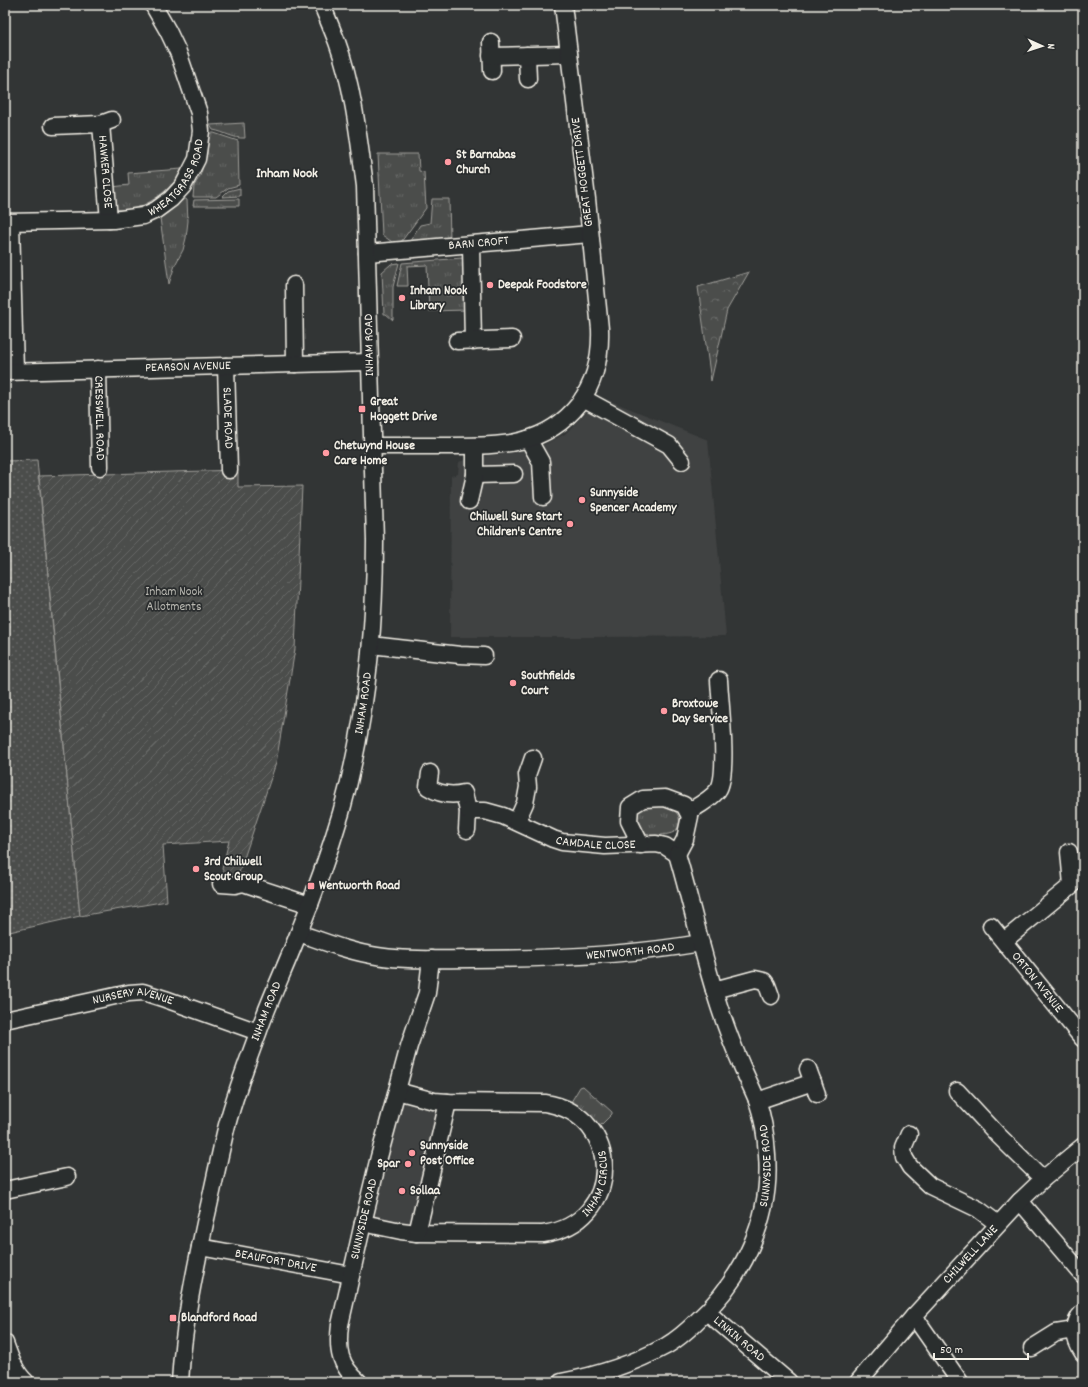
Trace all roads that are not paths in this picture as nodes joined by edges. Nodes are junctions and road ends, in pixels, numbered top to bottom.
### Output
1 (153, 5) edge
2 (322, 5) edge
3 (563, 5) edge
4 (569, 54) junction
5 (527, 55) junction
6 (491, 56) dead end
7 (528, 79) dead end
8 (53, 126) dead end
9 (109, 220) junction
10 (8, 222) edge
11 (590, 234) junction
12 (471, 245) junction
13 (367, 253) junction
14 (294, 285) dead end
15 (512, 339) dead end
16 (457, 341) dead end
17 (473, 341) junction
18 (370, 362) junction
19 (295, 364) junction
20 (226, 366) junction
21 (98, 369) junction
22 (10, 372) edge
23 (583, 398) junction
24 (528, 439) junction
25 (372, 446) junction
26 (475, 446) junction
27 (682, 461) dead end
28 (100, 467) dead end
29 (229, 470) dead end
30 (514, 474) dead end
31 (475, 475) junction
32 (543, 497) dead end
33 (469, 501) dead end
34 (371, 645) junction
35 (484, 656) dead end
36 (719, 680) dead end
37 (533, 758) dead end
38 (430, 773) dead end
39 (468, 811) junction
40 (688, 812) junction
41 (517, 822) junction
42 (467, 830) dead end
43 (641, 845) junction
44 (1069, 852) dead end
45 (677, 854) junction
46 (221, 884) dead end
47 (1078, 887) edge
48 (310, 905) junction
49 (991, 926) dead end
50 (299, 933) junction
51 (1004, 941) junction
52 (701, 943) junction
53 (431, 959) junction
54 (714, 990) junction
55 (771, 996) dead end
56 (5, 1020) edge
57 (258, 1032) junction
58 (1083, 1039) edge
59 (813, 1081) dead end
60 (397, 1091) junction
61 (957, 1091) dead end
62 (757, 1101) junction
63 (448, 1102) junction
64 (908, 1134) dead end
65 (1083, 1146) edge
66 (67, 1177) dead end
67 (1043, 1179) junction
68 (5, 1190) edge
69 (1020, 1201) junction
70 (363, 1223) junction
71 (998, 1224) junction
72 (417, 1233) junction
73 (200, 1247) junction
74 (351, 1275) junction
75 (1083, 1275) edge
76 (707, 1312) junction
77 (1083, 1312) edge
78 (914, 1316) junction
79 (1075, 1330) junction
80 (5, 1343) edge
81 (1032, 1348) dead end
82 (1083, 1353) edge
83 (863, 1377) edge
84 (349, 1379) edge
85 (26, 1382) edge
86 (180, 1382) edge
87 (562, 1382) edge
88 (789, 1382) edge
89 (960, 1382) edge

1 - 9 street, WHEATGRASS ROAD
2 - 13 street, INHAM ROAD
3 - 4 street, GREAT HOGGETT DRIVE
4 - 5 street
4 - 11 street, GREAT HOGGETT DRIVE
5 - 6 street
5 - 7 street
8 - 9 street, HAWKER CLOSE
9 - 10 street, WHEATGRASS ROAD
10 - 22 street
11 - 12 street, BARN CROFT
11 - 23 street, GREAT HOGGETT DRIVE
12 - 13 street, BARN CROFT
12 - 17 street
13 - 18 street, INHAM ROAD
14 - 19 street
15 - 17 street
16 - 17 street
18 - 19 street, PEARSON AVENUE
18 - 25 street, INHAM ROAD
19 - 20 street, PEARSON AVENUE
20 - 21 street, PEARSON AVENUE
20 - 29 street, SLADE ROAD
21 - 22 street, PEARSON AVENUE
21 - 28 street, CRESSWELL ROAD
23 - 24 street, GREAT HOGGETT DRIVE
23 - 27 street
24 - 26 street, GREAT HOGGETT DRIVE
24 - 32 street
25 - 26 street, GREAT HOGGETT DRIVE
25 - 34 street, INHAM ROAD
26 - 31 street
30 - 31 street
31 - 33 street
34 - 35 street
34 - 48 street, INHAM ROAD
36 - 40 street
37 - 41 street
38 - 39 street
39 - 41 street, CAMDALE CLOSE
39 - 42 street
40 - 43 street
40 - 45 street
41 - 43 street, CAMDALE CLOSE
43 - 45 street, CAMDALE CLOSE
44 - 47 street
45 - 52 street, SUNNYSIDE ROAD
46 - 48 street
47 - 51 street
48 - 50 street, INHAM ROAD
49 - 51 street, ORTON AVENUE
50 - 53 street, WENTWORTH ROAD
50 - 57 street, INHAM ROAD
51 - 58 street, ORTON AVENUE
52 - 53 street, WENTWORTH ROAD
52 - 54 street, SUNNYSIDE ROAD
53 - 60 street, SUNNYSIDE ROAD
54 - 55 street
54 - 62 street, SUNNYSIDE ROAD
56 - 57 street, NURSERY AVENUE
57 - 73 street, INHAM ROAD
59 - 62 street
60 - 63 street, INHAM CIRCUS
60 - 70 street, SUNNYSIDE ROAD
61 - 67 street
62 - 76 street, SUNNYSIDE ROAD
63 - 72 street
63 - 72 street, INHAM CIRCUS
64 - 71 street
65 - 67 street, CHILWELL LANE
66 - 68 street
67 - 69 street, CHILWELL LANE
69 - 71 street, CHILWELL LANE
69 - 75 street
70 - 72 street, INHAM CIRCUS
70 - 74 street, SUNNYSIDE ROAD
71 - 78 street, CHILWELL LANE
73 - 74 street, BEAUFORT DRIVE
73 - 86 street, INHAM ROAD
74 - 84 street, SUNNYSIDE ROAD
76 - 87 street, SUNNYSIDE ROAD
76 - 88 street, LINKIN ROAD
77 - 79 street
78 - 83 street, CHILWELL LANE
78 - 89 street
79 - 81 street
79 - 82 street
80 - 85 street

